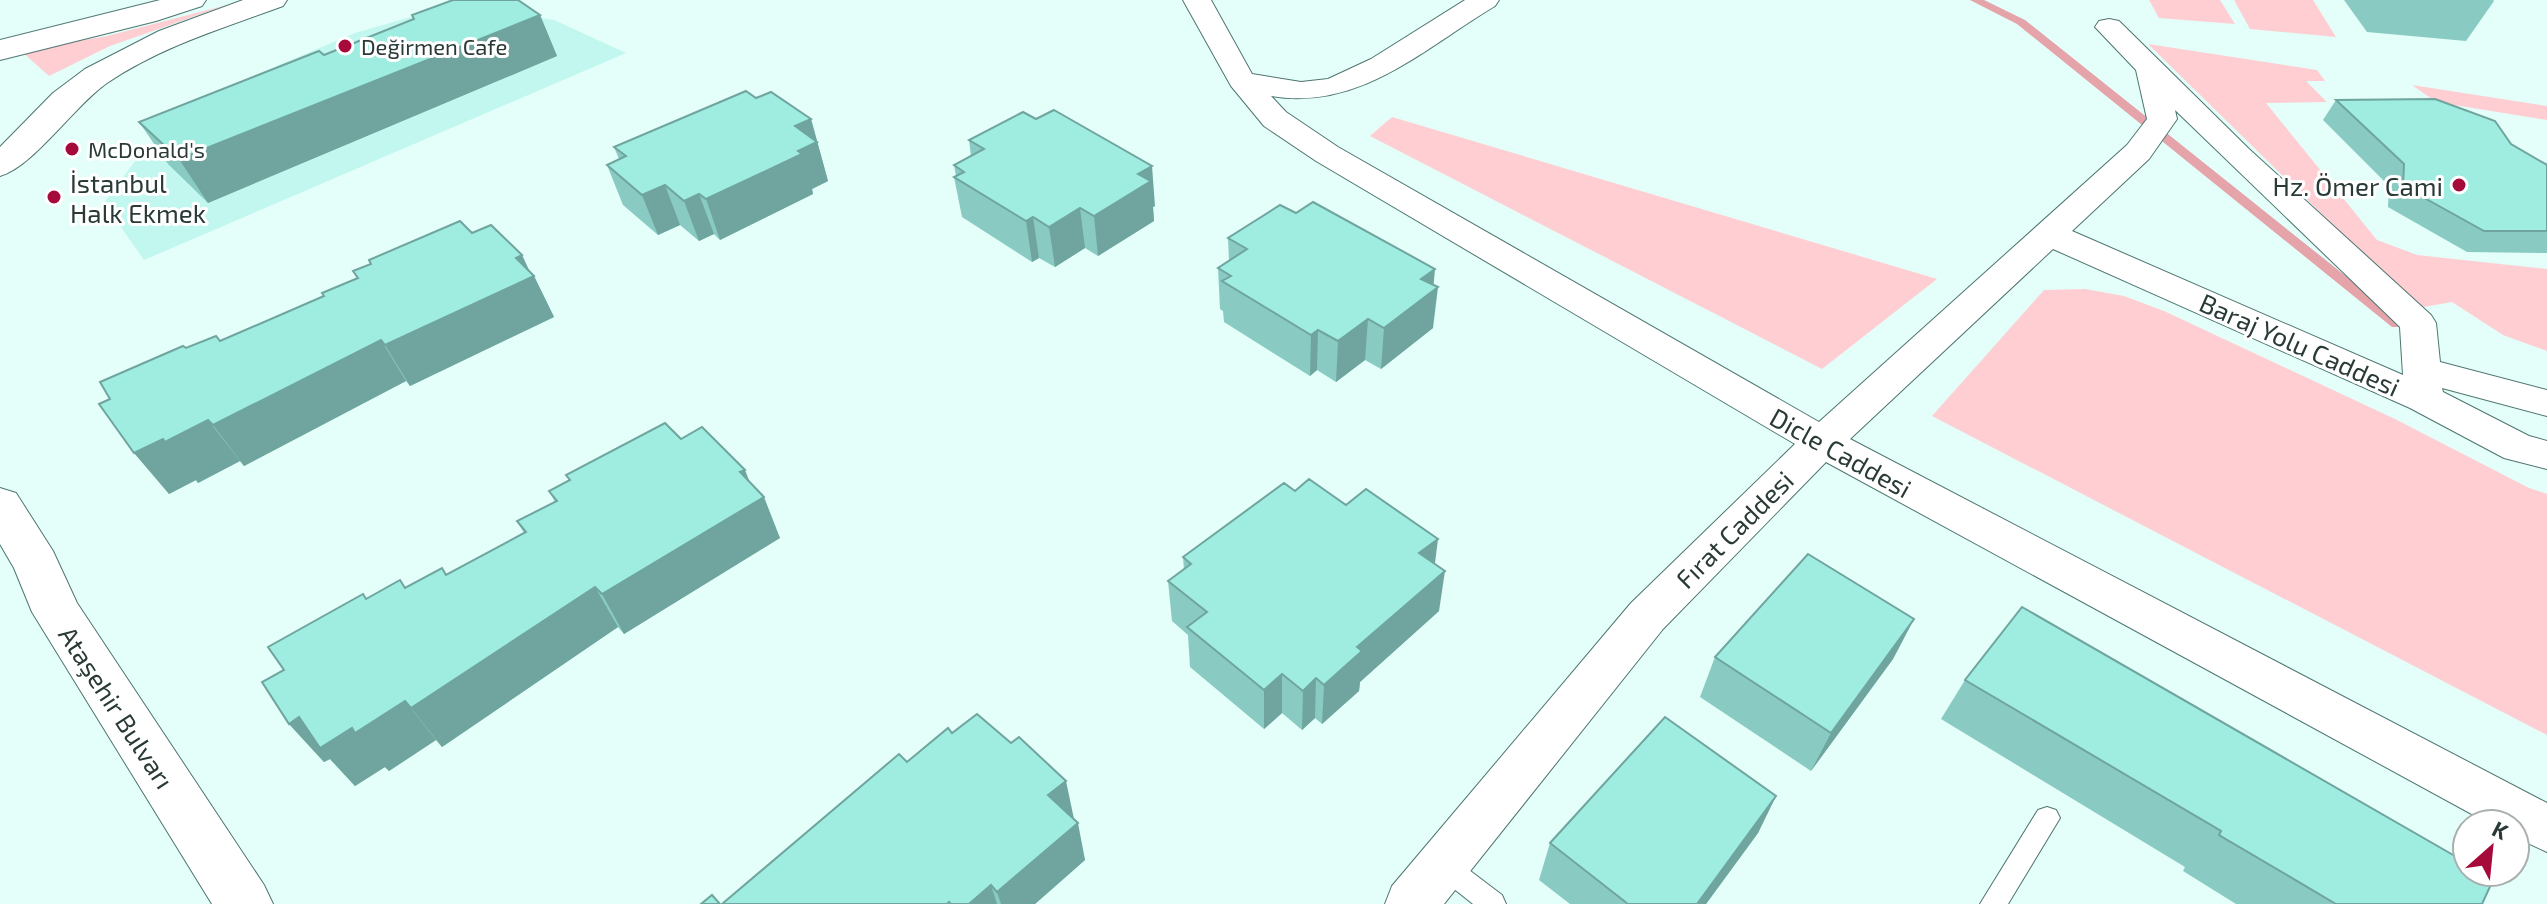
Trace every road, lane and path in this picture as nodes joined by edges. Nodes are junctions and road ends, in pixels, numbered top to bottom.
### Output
1 (191, 0) edge
2 (272, 0) edge
3 (1197, 0) edge
4 (1485, 0) edge
5 (2109, 27) dead end
6 (0, 50) edge
7 (0, 58) edge
8 (2149, 64) junction
9 (1241, 80) junction
10 (41, 122) junction
11 (0, 165) edge
12 (2051, 235) junction
13 (2423, 384) junction
14 (2547, 403) edge
15 (1822, 442) junction
16 (2547, 455) edge
17 (0, 505) edge
18 (2047, 818) dead end
19 (2547, 829) edge
20 (1443, 865) junction
21 (244, 904) edge
22 (1411, 904) edge
23 (1493, 904) edge
24 (1993, 904) edge

1 - 6 main road
2 - 10 main road
3 - 9 street, Dicle Caddesi
4 - 9 street
5 - 8 street
7 - 10 main road
8 - 12 street, Fırat Caddesi
8 - 13 street
9 - 15 street, Dicle Caddesi
10 - 11 main road
12 - 13 street, Baraj Yolu Caddesi
12 - 15 street, Fırat Caddesi
13 - 14 street, Baraj Yolu Caddesi
13 - 16 street, Baraj Yolu Caddesi
15 - 19 street, Dicle Caddesi
15 - 20 street, Fırat Caddesi
17 - 21 main road, Ataşehir Bulvarı
18 - 24 lane
20 - 22 street, Fırat Caddesi
20 - 23 lane

